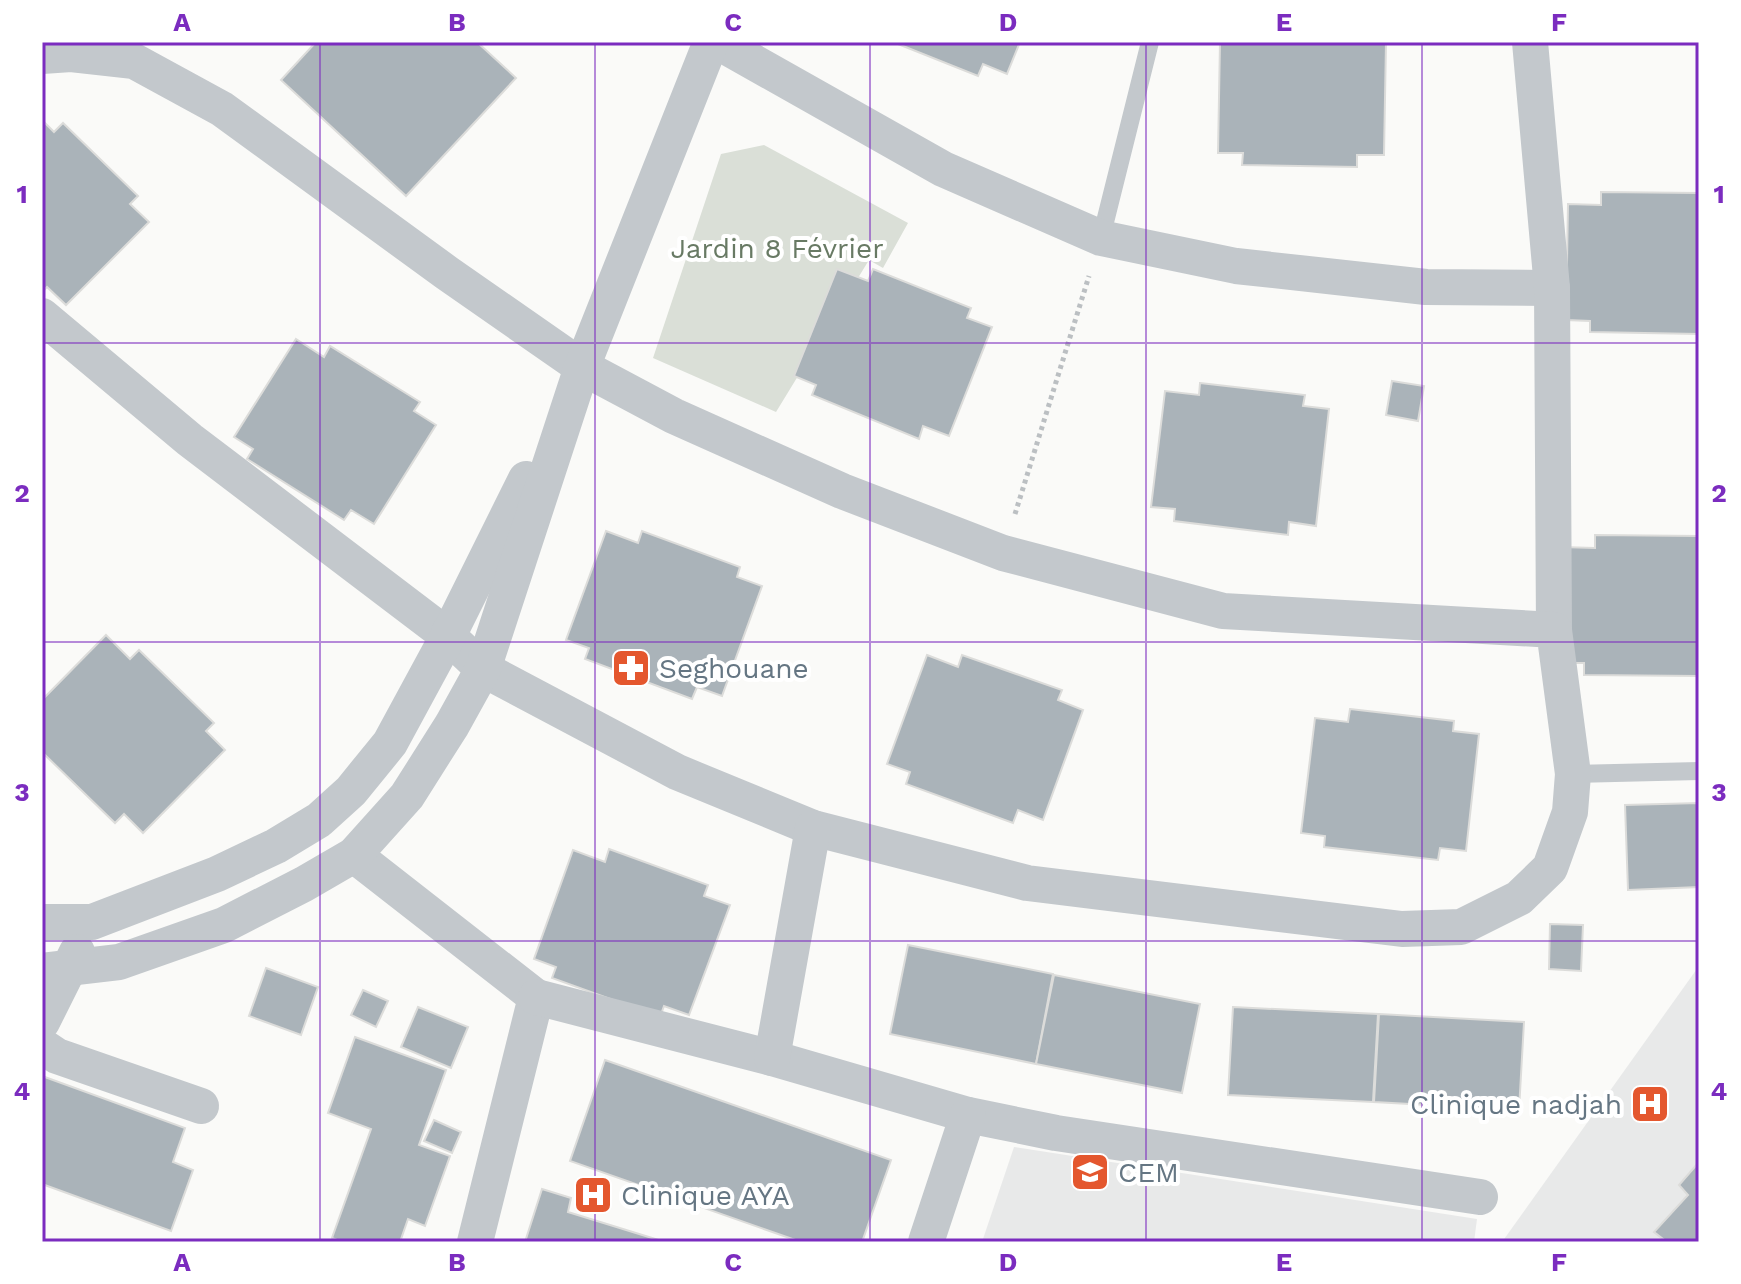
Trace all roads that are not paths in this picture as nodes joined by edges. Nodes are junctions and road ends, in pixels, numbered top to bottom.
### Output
1 (711, 42) edge
2 (718, 42) edge
3 (1150, 42) edge
4 (1530, 42) edge
5 (42, 56) edge
6 (1101, 238) junction
7 (1552, 288) junction
8 (42, 316) edge
9 (582, 367) junction
10 (1554, 630) junction
11 (448, 636) junction
12 (483, 669) junction
13 (1699, 771) edge
14 (1573, 774) junction
15 (813, 828) junction
16 (354, 855) junction
17 (42, 922) edge
18 (92, 922) junction
19 (55, 970) edge
20 (536, 997) junction
21 (42, 1022) edge
22 (42, 1046) edge
23 (772, 1058) junction
24 (201, 1106) dead end
25 (968, 1115) junction
26 (1480, 1197) dead end
27 (475, 1242) edge
28 (926, 1242) edge

1 - 9 street
2 - 6 street
3 - 6 lane
4 - 7 street
5 - 9 street
6 - 7 street
7 - 10 street
8 - 11 street
9 - 10 street
9 - 11 street
9 - 12 street
10 - 14 street
11 - 12 street
11 - 18 street
12 - 15 street
12 - 16 street
13 - 14 lane
14 - 15 street
15 - 23 street
16 - 19 street
16 - 20 street
17 - 18 street
18 - 19 street
19 - 21 street
20 - 23 street
20 - 27 street
22 - 24 street
23 - 25 street
25 - 26 street
25 - 28 street

